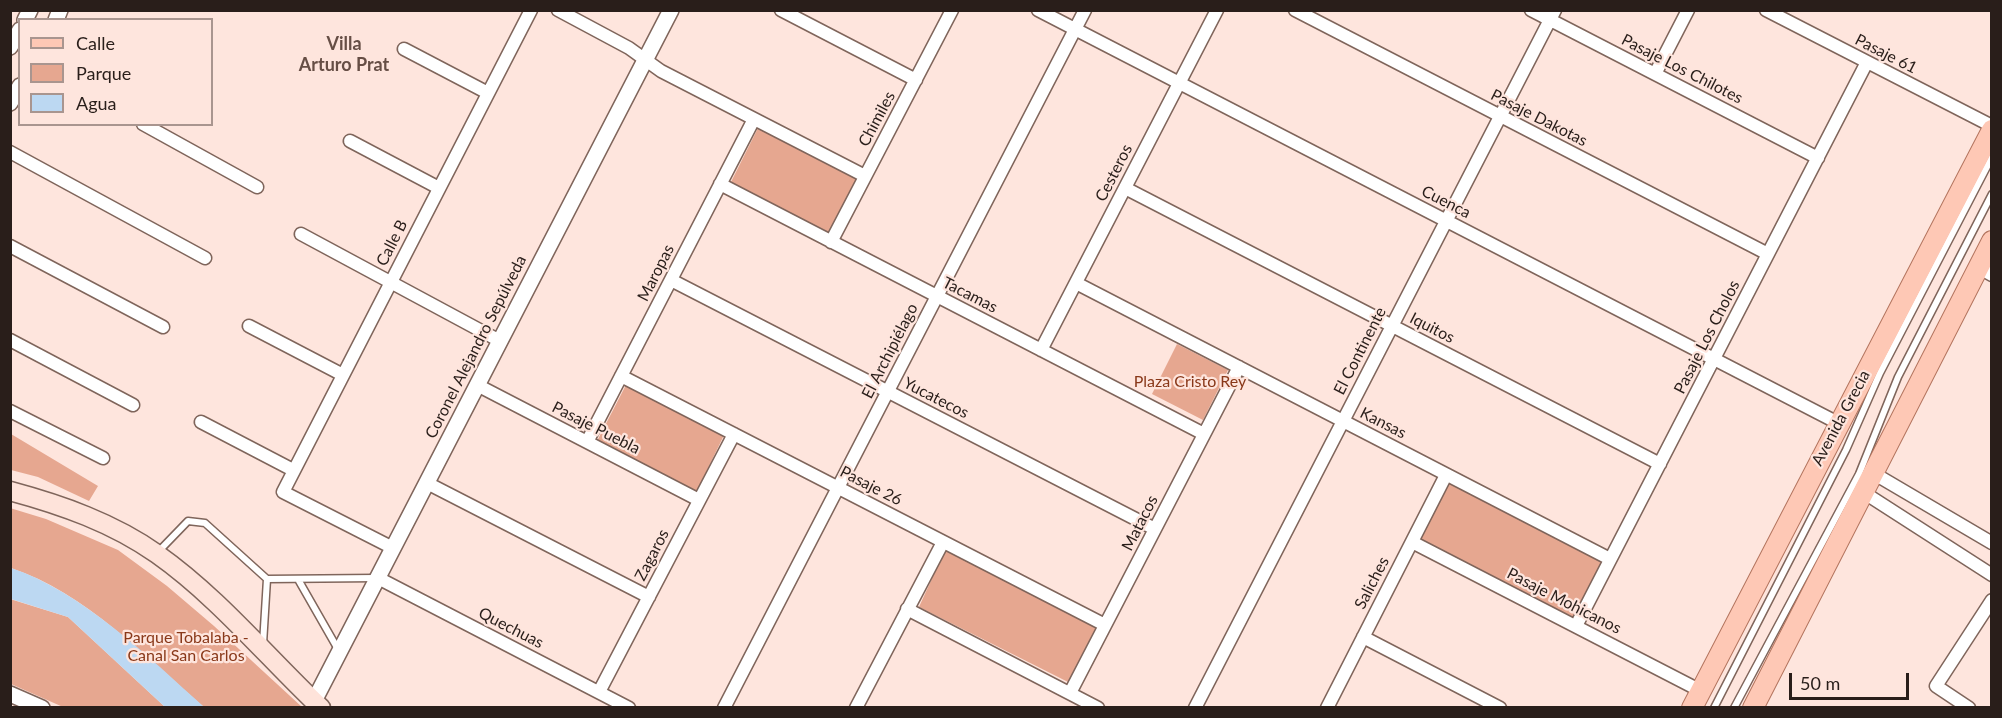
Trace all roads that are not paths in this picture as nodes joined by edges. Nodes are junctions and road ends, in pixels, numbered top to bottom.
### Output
1 (531, 10) edge
2 (558, 10) edge
3 (671, 10) edge
4 (781, 10) edge
5 (952, 10) edge
6 (1038, 10) edge
7 (1085, 10) edge
8 (1217, 10) edge
9 (1295, 10) edge
10 (1531, 10) edge
11 (1688, 10) edge
12 (1766, 10) edge
13 (1552, 15) edge
14 (1075, 30) junction
15 (18, 33) edge
16 (10, 47) edge
17 (404, 49) dead end
18 (645, 60) junction
19 (1867, 62) junction
20 (1655, 74) junction
21 (916, 80) junction
22 (1179, 83) junction
23 (18, 89) edge
24 (488, 93) junction
25 (10, 103) edge
26 (1500, 116) junction
27 (754, 119) junction
28 (147, 126) edge
29 (1992, 128) edge
30 (350, 141) dead end
31 (10, 152) edge
32 (1992, 157) edge
33 (1818, 158) junction
34 (865, 176) junction
35 (720, 184) junction
36 (257, 187) dead end
37 (439, 188) junction
38 (1125, 188) junction
39 (1992, 194) edge
40 (1446, 221) junction
41 (302, 234) dead end
42 (1992, 241) edge
43 (831, 242) junction
44 (10, 246) edge
45 (1768, 254) junction
46 (205, 258) dead end
47 (1985, 271) edge
48 (671, 280) junction
49 (391, 282) junction
50 (1076, 283) junction
51 (937, 297) junction
52 (249, 326) dead end
53 (1392, 326) junction
54 (163, 327) dead end
55 (10, 340) edge
56 (500, 341) junction
57 (1041, 350) junction
58 (1714, 359) junction
59 (1239, 367) junction
60 (343, 375) junction
61 (621, 376) junction
62 (477, 385) junction
63 (888, 392) junction
64 (133, 405) dead end
65 (10, 411) edge
66 (1343, 421) junction
67 (201, 422) dead end
68 (1838, 423) junction
69 (734, 434) junction
70 (1204, 434) junction
71 (587, 442) junction
72 (103, 458) dead end
73 (1660, 464) junction
74 (293, 470) junction
75 (1873, 473) junction
76 (1446, 474) junction
77 (427, 483) junction
78 (838, 488) junction
79 (10, 491) edge
80 (1863, 492) junction
81 (699, 500) junction
82 (1155, 529) junction
83 (943, 542) junction
84 (1412, 542) junction
85 (1992, 543) edge
86 (393, 548) junction
87 (156, 553) junction
88 (1610, 560) junction
89 (1992, 575) edge
90 (378, 578) junction
91 (267, 579) junction
92 (299, 581) junction
93 (648, 597) junction
94 (1992, 600) edge
95 (907, 609) junction
96 (1105, 625) junction
97 (1576, 626) junction
98 (1363, 637) junction
99 (263, 650) junction
100 (340, 652) junction
101 (599, 692) junction
102 (1070, 693) junction
103 (10, 694) edge
104 (1697, 699) edge
105 (318, 704) edge
106 (35, 706) edge
107 (860, 706) edge
108 (629, 708) edge
109 (724, 708) edge
110 (1098, 708) edge
111 (1195, 708) edge
112 (1327, 708) edge
113 (1500, 708) edge
114 (1714, 708) edge
115 (1734, 708) edge
116 (1753, 708) edge
117 (1969, 708) edge

1 - 24 street, Calle B
2 - 18 street
3 - 18 street, Coronel Alejandro Sepúlveda
4 - 21 street
5 - 21 street, Chimiles
6 - 14 street, Cuenca
7 - 14 street, El Archipiélago
8 - 22 street, Cesteros
9 - 26 street, Pasaje Dakotas
10 - 13 street, Pasaje Los Chilotes
11 - 20 street
12 - 19 street, Pasaje 61
13 - 20 street, Pasaje Los Chilotes
13 - 26 street, El Continente
14 - 22 street, Cuenca
14 - 51 street, El Archipiélago
15 - 16 street
17 - 24 street
18 - 27 street
18 - 56 street, Coronel Alejandro Sepúlveda
19 - 29 street, Pasaje 61
19 - 33 street, Pasaje Los Cholos
20 - 33 street, Pasaje Los Chilotes
21 - 34 street, Chimiles
22 - 38 street, Cesteros
22 - 40 street, Cuenca
23 - 25 street
24 - 37 street, Calle B
26 - 40 street, El Continente
26 - 45 street, Pasaje Dakotas
27 - 34 street
27 - 35 street, Maropas
28 - 36 street
29 - 68 main road, Avenida Grecia
30 - 37 street
31 - 46 street
32 - 114 lane
33 - 45 street, Pasaje Los Cholos
34 - 43 street, Chimiles
35 - 43 street, Tacamas
35 - 48 street, Maropas
37 - 49 street, Calle B
38 - 50 street, Cesteros
38 - 53 street, Iquitos
39 - 115 lane
40 - 53 street, El Continente
40 - 58 street, Cuenca
41 - 49 street
42 - 47 main road
43 - 51 street, Tacamas
44 - 54 street
45 - 58 street, Pasaje Los Cholos
47 - 75 main road
48 - 61 street, Maropas
48 - 63 street, Yucatecos
49 - 56 street
49 - 60 street, Calle B
50 - 57 street, Cesteros
50 - 59 street, Kansas
51 - 57 street, Tacamas
51 - 63 street, El Archipiélago
52 - 60 street
53 - 66 street, El Continente
53 - 73 street, Iquitos
55 - 64 street
56 - 62 street, Coronel Alejandro Sepúlveda
57 - 70 street, Tacamas
58 - 68 street, Cuenca
58 - 73 street, Pasaje Los Cholos
59 - 66 street, Kansas
59 - 70 street, Matacos
60 - 74 street, Calle B
61 - 69 street, Pasaje 26
61 - 71 street, Maropas
62 - 71 street, Pasaje Puebla
62 - 77 street, Coronel Alejandro Sepúlveda
63 - 78 street, El Archipiélago
63 - 82 street, Yucatecos
65 - 72 street
66 - 76 street, Kansas
66 - 111 street, El Continente
67 - 74 street
68 - 104 main road, Avenida Grecia
69 - 78 street, Pasaje 26
69 - 81 street, Zagaros
70 - 82 street, Matacos
71 - 81 street, Pasaje Puebla
73 - 88 street, Pasaje Los Cholos
74 - 86 street, Calle B
75 - 80 main road
75 - 85 street
76 - 84 street, Saliches
76 - 88 street, Kansas
77 - 86 street, Coronel Alejandro Sepúlveda
77 - 93 street
78 - 83 street, Pasaje 26
78 - 109 street, El Archipiélago
79 - 87 main road
80 - 89 street
80 - 116 main road
81 - 93 street, Zagaros
82 - 96 street, Matacos
83 - 95 street
83 - 96 street, Pasaje 26
84 - 97 street, Pasaje Mohicanos
84 - 98 street, Saliches
86 - 90 street, Coronel Alejandro Sepúlveda
87 - 91 lane
87 - 99 main road
88 - 97 street, Pasaje Los Cholos
90 - 92 lane
90 - 100 street, Coronel Alejandro Sepúlveda
90 - 101 street, Quechuas
91 - 92 lane
91 - 99 lane
92 - 100 lane
93 - 101 street, Zagaros
94 - 117 street
95 - 102 street
95 - 107 street
96 - 102 street, Matacos
97 - 104 street, Pasaje Mohicanos
98 - 112 street, Saliches
98 - 113 street
99 - 105 main road
100 - 105 street, Coronel Alejandro Sepúlveda
101 - 108 street, Quechuas
102 - 110 street
103 - 106 street

